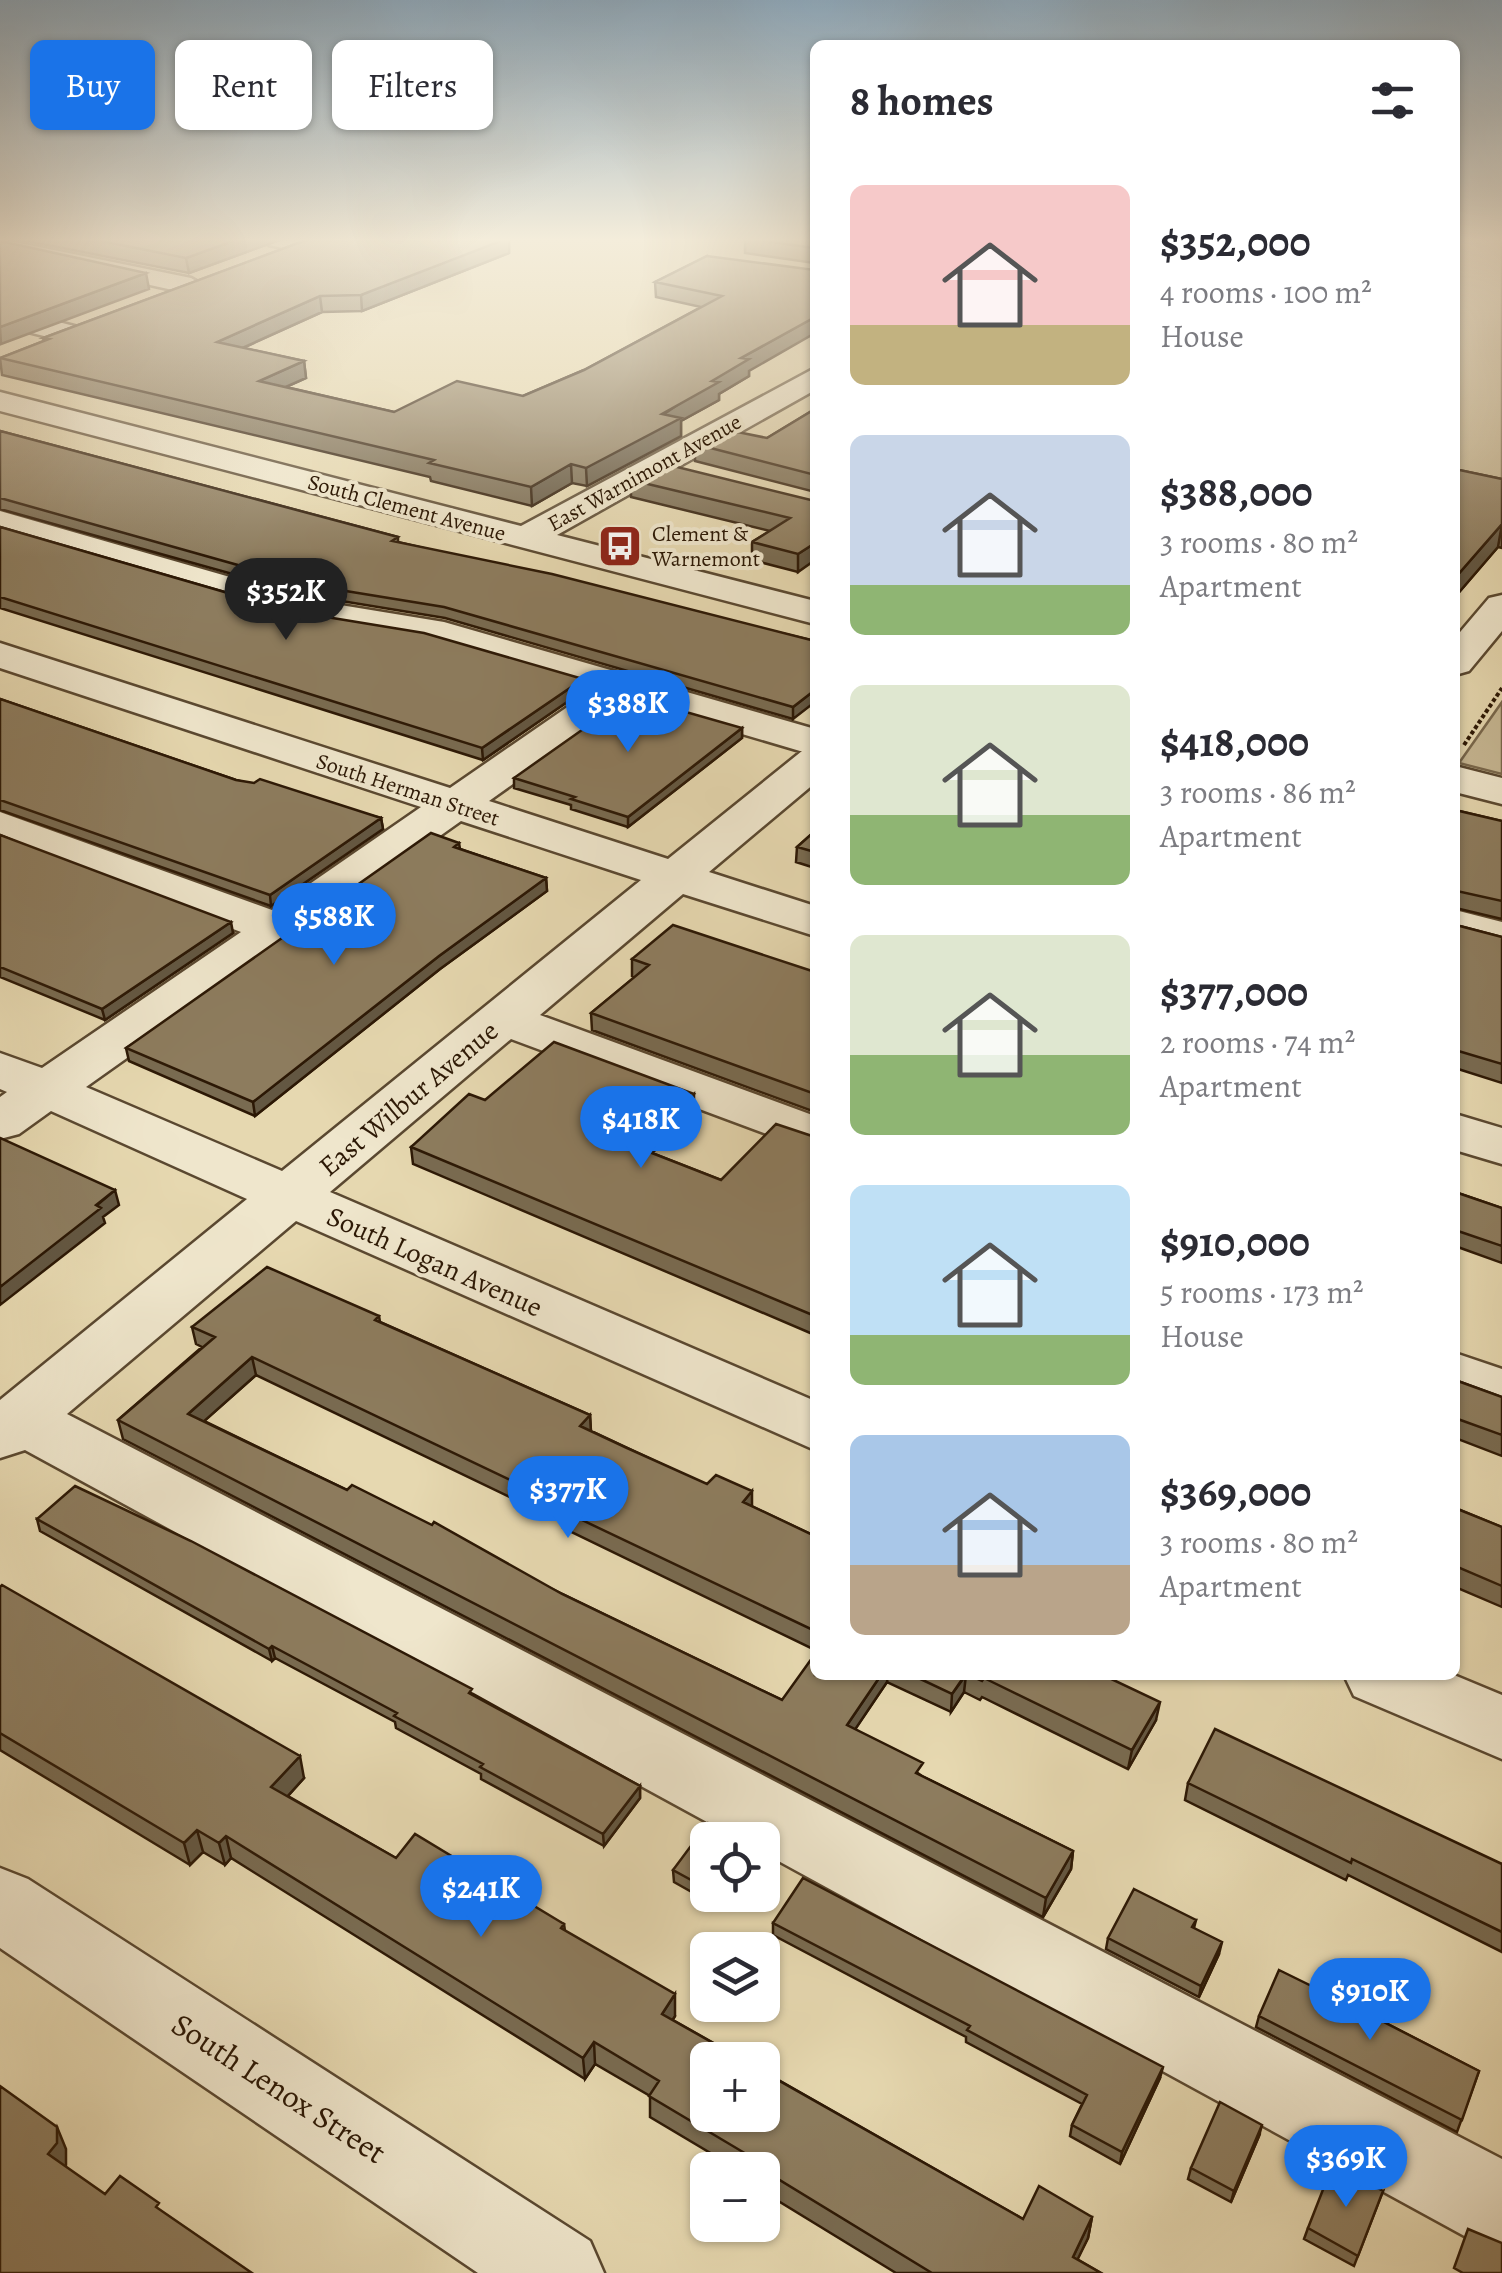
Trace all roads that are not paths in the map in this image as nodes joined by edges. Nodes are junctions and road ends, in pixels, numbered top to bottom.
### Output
1 (35, 345) edge
2 (17, 352) edge
3 (810, 380) edge
4 (0, 401) edge
5 (656, 466) junction
6 (710, 479) edge
7 (0, 522) edge
8 (525, 538) junction
9 (1502, 606) edge
10 (810, 612) edge
11 (0, 655) edge
12 (1460, 657) edge
13 (625, 686) junction
14 (810, 741) edge
15 (810, 765) edge
16 (1460, 769) edge
17 (1502, 791) edge
18 (456, 804) junction
19 (0, 825) edge
20 (674, 877) junction
21 (810, 920) edge
22 (1460, 925) edge
23 (278, 929) junction
24 (1502, 938) edge
25 (504, 1018) junction
26 (23, 1079) edge
27 (0, 1122) edge
28 (810, 1133) edge
29 (1460, 1133) edge
30 (1502, 1147) edge
31 (289, 1196) junction
32 (1460, 1377) edge
33 (1502, 1393) edge
34 (810, 1426) edge
35 (10, 1427) edge
36 (1392, 1680) edge
37 (1502, 1728) edge
38 (0, 1904) edge
39 (1502, 2207) edge
40 (558, 2273) edge

1 - 2 street
3 - 5 street, East Warnimont Avenue
4 - 8 street, South Clement Avenue
5 - 6 street
5 - 8 street, East Warnimont Avenue
7 - 13 street
8 - 10 street, South Clement Avenue
9 - 12 street
11 - 18 street, South Herman Street
13 - 14 street
13 - 18 street
15 - 20 street, East Wilbur Avenue
16 - 17 street
18 - 20 street, South Herman Street
18 - 23 street
19 - 23 street
20 - 21 street, South Herman Street
20 - 25 street, East Wilbur Avenue
22 - 24 street
23 - 26 street
25 - 28 street
25 - 31 street, East Wilbur Avenue
26 - 27 street
26 - 31 street, South Logan Avenue
29 - 30 street
31 - 34 street, South Logan Avenue
31 - 35 street, East Wilbur Avenue
32 - 33 street
35 - 39 street
36 - 37 street
38 - 40 street, South Lenox Street

